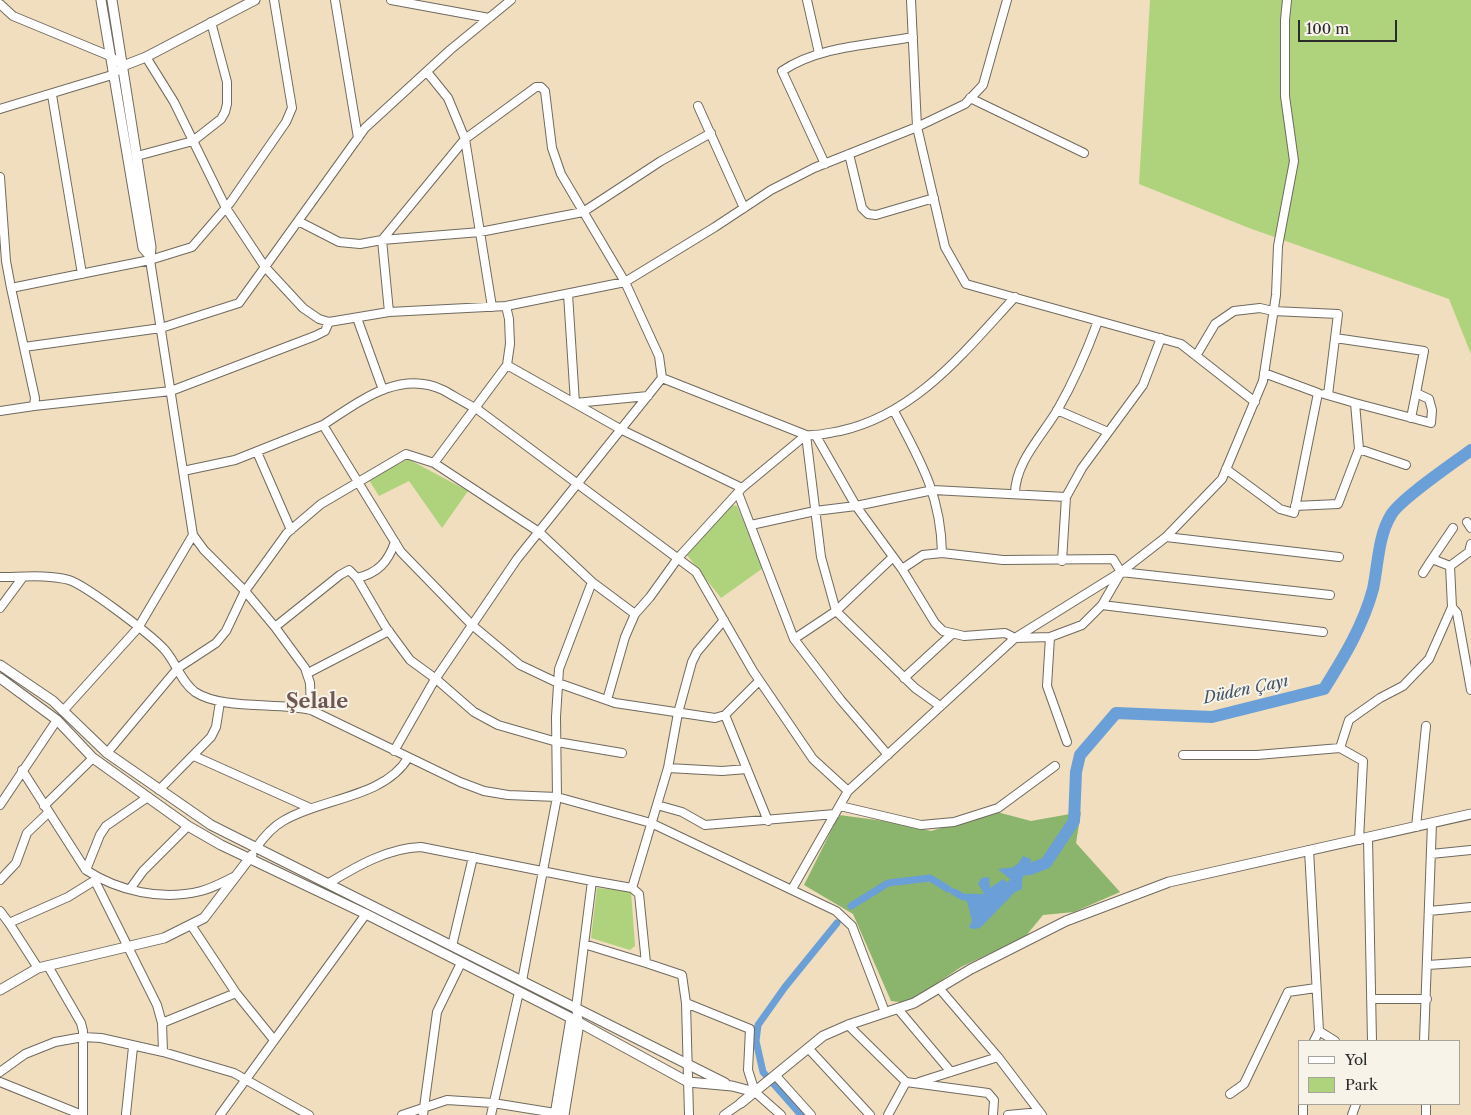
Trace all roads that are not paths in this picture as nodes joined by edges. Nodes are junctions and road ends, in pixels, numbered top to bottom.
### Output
1 (101, 0) edge
2 (255, 0) edge
3 (274, 0) edge
4 (335, 0) edge
5 (391, 0) edge
6 (511, 0) edge
7 (807, 0) edge
8 (911, 0) edge
9 (1007, 0) edge
10 (1287, 0) edge
11 (114, 1) edge
12 (0, 4) edge
13 (489, 18) junction
14 (212, 22) junction
15 (913, 37) junction
16 (820, 53) junction
17 (110, 56) junction
18 (146, 56) junction
19 (123, 66) junction
20 (426, 72) junction
21 (112, 75) junction
22 (52, 95) junction
23 (970, 98) junction
24 (698, 106) dead end
25 (0, 109) edge
26 (917, 127) junction
27 (711, 133) junction
28 (358, 138) junction
29 (465, 139) junction
30 (193, 141) junction
31 (1084, 153) dead end
32 (849, 154) junction
33 (137, 156) junction
34 (825, 164) junction
35 (0, 177) edge
36 (934, 198) junction
37 (226, 208) junction
38 (744, 208) junction
39 (583, 212) junction
40 (298, 221) junction
41 (480, 232) junction
42 (382, 240) junction
43 (150, 258) junction
44 (3, 261) edge
45 (265, 267) junction
46 (82, 274) junction
47 (625, 282) junction
48 (12, 288) junction
49 (568, 294) junction
50 (1015, 298) junction
51 (506, 306) junction
52 (492, 307) junction
53 (1274, 311) junction
54 (389, 312) junction
55 (357, 318) junction
56 (1098, 321) junction
57 (329, 322) junction
58 (161, 328) junction
59 (1161, 338) junction
60 (1335, 338) junction
61 (24, 347) junction
62 (1196, 356) junction
63 (507, 365) junction
64 (1264, 374) junction
65 (662, 378) junction
66 (383, 390) junction
67 (171, 391) junction
68 (1318, 393) junction
69 (1416, 393) junction
70 (1328, 395) junction
71 (648, 396) junction
72 (1255, 402) junction
73 (575, 403) junction
74 (1355, 403) junction
75 (34, 406) junction
76 (475, 408) junction
77 (1057, 410) junction
78 (0, 411) edge
79 (894, 411) junction
80 (1411, 418) junction
81 (323, 425) junction
82 (622, 430) junction
83 (1108, 432) junction
84 (806, 435) junction
85 (816, 436) junction
86 (1359, 449) junction
87 (257, 452) junction
88 (434, 463) junction
89 (1406, 465) dead end
90 (1226, 470) junction
91 (183, 471) junction
92 (358, 481) junction
93 (577, 484) junction
94 (933, 490) junction
95 (740, 491) junction
96 (1016, 494) junction
97 (1066, 497) junction
98 (856, 506) junction
99 (1295, 506) junction
100 (815, 511) junction
101 (751, 525) junction
102 (1453, 528) dead end
103 (291, 530) junction
104 (539, 532) junction
105 (193, 535) junction
106 (1166, 537) junction
107 (396, 542) junction
108 (1470, 549) edge
109 (942, 553) junction
110 (893, 557) junction
111 (1339, 557) dead end
112 (678, 558) junction
113 (1432, 559) junction
114 (1062, 561) junction
115 (1450, 566) junction
116 (902, 569) junction
117 (1122, 572) junction
118 (1423, 572) dead end
119 (0, 578) edge
120 (23, 578) junction
121 (357, 578) junction
122 (592, 582) junction
123 (244, 591) junction
124 (1330, 595) dead end
125 (1102, 606) junction
126 (0, 608) edge
127 (1452, 608) junction
128 (836, 611) junction
129 (635, 614) junction
130 (724, 620) junction
131 (472, 625) junction
132 (275, 627) junction
133 (138, 628) junction
134 (388, 631) junction
135 (1323, 632) dead end
136 (952, 634) junction
137 (1015, 638) junction
138 (1050, 638) junction
139 (794, 639) junction
140 (0, 665) edge
141 (178, 668) junction
142 (308, 673) junction
143 (436, 678) junction
144 (904, 678) junction
145 (0, 679) edge
146 (759, 681) junction
147 (558, 683) junction
148 (1471, 690) edge
149 (607, 700) junction
150 (220, 702) junction
151 (940, 706) junction
152 (311, 710) junction
153 (63, 711) junction
154 (678, 713) junction
155 (725, 715) junction
156 (57, 720) junction
157 (1426, 726) dead end
158 (557, 742) junction
159 (1067, 742) dead end
160 (1340, 748) junction
161 (394, 751) junction
162 (107, 753) junction
163 (622, 753) dead end
164 (888, 755) junction
165 (1183, 755) dead end
166 (194, 756) junction
167 (93, 758) junction
168 (408, 758) junction
169 (1055, 766) dead end
170 (668, 768) junction
171 (747, 769) junction
172 (22, 770) junction
173 (159, 790) junction
174 (848, 791) junction
175 (148, 797) junction
176 (557, 798) junction
177 (0, 805) edge
178 (657, 805) junction
179 (44, 806) junction
180 (840, 806) junction
181 (310, 808) junction
182 (48, 813) junction
183 (835, 814) junction
184 (1471, 814) edge
185 (768, 821) junction
186 (651, 823) junction
187 (1432, 823) junction
188 (188, 826) junction
189 (1416, 827) junction
190 (1364, 839) junction
191 (256, 848) junction
192 (1309, 850) junction
193 (1471, 850) edge
194 (1431, 854) junction
195 (473, 857) junction
196 (250, 859) junction
197 (86, 870) junction
198 (543, 870) junction
199 (238, 875) junction
200 (96, 879) junction
201 (0, 880) edge
202 (592, 881) junction
203 (329, 883) junction
204 (632, 888) junction
205 (792, 888) junction
206 (130, 889) junction
207 (1471, 907) edge
208 (0, 911) edge
209 (1429, 911) junction
210 (366, 914) junction
211 (9, 923) junction
212 (191, 925) junction
213 (584, 944) junction
214 (452, 946) junction
215 (127, 947) junction
216 (1471, 962) edge
217 (461, 963) junction
218 (646, 963) junction
219 (1428, 965) junction
220 (48, 966) junction
221 (38, 968) junction
222 (522, 981) junction
223 (939, 988) junction
224 (1316, 988) junction
225 (0, 990) edge
226 (519, 992) junction
227 (236, 993) junction
228 (1371, 999) junction
229 (1427, 999) junction
230 (686, 1003) junction
231 (576, 1008) junction
232 (898, 1009) junction
233 (885, 1012) junction
234 (575, 1020) junction
235 (162, 1023) junction
236 (848, 1025) junction
237 (1319, 1031) junction
238 (83, 1037) junction
239 (274, 1040) junction
240 (1314, 1040) edge
241 (1333, 1040) edge
242 (1372, 1040) edge
243 (1424, 1040) edge
244 (133, 1047) junction
245 (808, 1048) junction
246 (163, 1052) junction
247 (998, 1057) junction
248 (688, 1065) junction
249 (0, 1072) edge
250 (951, 1072) junction
251 (774, 1078) junction
252 (245, 1079) junction
253 (0, 1082) edge
254 (688, 1082) junction
255 (906, 1082) junction
256 (916, 1083) junction
257 (732, 1086) junction
258 (758, 1090) junction
259 (1230, 1094) dead end
260 (493, 1103) junction
261 (742, 1103) joint
262 (423, 1112) edge
263 (561, 1114) edge
264 (1041, 1114) edge
265 (82, 1115) edge
266 (125, 1115) edge
267 (220, 1115) edge
268 (309, 1115) edge
269 (402, 1115) edge
270 (491, 1115) edge
271 (689, 1115) edge
272 (724, 1115) edge
273 (781, 1115) edge
274 (810, 1115) edge
275 (870, 1115) edge
276 (888, 1115) edge
277 (992, 1115) edge
278 (1008, 1115) edge

1 - 17 street
2 - 14 street
3 - 37 street
4 - 28 street
5 - 13 street
6 - 13 street
7 - 16 street
8 - 15 street
9 - 23 street
10 - 53 street
11 - 19 street
12 - 17 street
13 - 20 street
14 - 18 street
14 - 30 street
15 - 16 street
15 - 26 street
16 - 34 street
17 - 19 street
17 - 21 street
18 - 19 street
18 - 30 street
19 - 21 street
19 - 33 street
20 - 28 street
20 - 29 street
21 - 22 street
21 - 43 street
22 - 25 street
22 - 46 street
23 - 26 street
23 - 31 street
24 - 27 street
26 - 32 street
26 - 36 street
27 - 38 street
27 - 39 street
28 - 40 street
29 - 39 street
29 - 41 street
29 - 42 street
30 - 33 street
30 - 37 street
32 - 34 street
32 - 36 street
33 - 43 street
34 - 38 street
35 - 44 street
36 - 50 street
37 - 43 street
37 - 45 street
38 - 47 street
39 - 41 street
39 - 47 street
40 - 42 street
40 - 45 street
41 - 42 street
41 - 52 street
42 - 54 street
43 - 46 street
43 - 58 street
44 - 48 street
45 - 57 street
45 - 58 street
46 - 48 street
47 - 49 street
47 - 65 street
48 - 61 street
49 - 51 street
49 - 73 street
50 - 56 street
50 - 79 street
51 - 52 street
51 - 63 street
52 - 54 street
53 - 60 street
53 - 62 street
53 - 64 street
54 - 55 street
55 - 57 street
55 - 66 street
56 - 59 street
56 - 77 street
57 - 67 street
58 - 61 street
58 - 67 street
59 - 62 street
59 - 83 street
60 - 69 street
60 - 70 street
61 - 75 street
62 - 72 street
63 - 73 street
63 - 76 street
64 - 68 street
64 - 72 street
65 - 71 street
65 - 84 street
66 - 76 street
66 - 81 street
67 - 75 street
67 - 91 street
68 - 70 street
68 - 99 street
69 - 80 street
69 - 80 street
70 - 74 street
71 - 73 street
71 - 82 street
72 - 90 street
73 - 82 street
74 - 80 street
74 - 86 street
75 - 78 street
76 - 88 street
76 - 93 street
77 - 83 street
77 - 96 street
79 - 85 street
79 - 94 street
81 - 87 street
81 - 92 street
82 - 93 street
82 - 95 street
83 - 97 street
84 - 85 street
84 - 95 street
84 - 100 street
85 - 98 street
86 - 89 street
86 - 99 street
87 - 91 street
87 - 103 street
88 - 92 street
88 - 104 street
90 - 99 street
90 - 106 street
91 - 105 street
92 - 103 street
92 - 107 street
93 - 104 street
93 - 112 street
94 - 96 street
94 - 98 street
94 - 109 street
95 - 101 street
95 - 112 street
96 - 97 street
97 - 114 street
98 - 100 street
98 - 110 street
100 - 101 street
100 - 128 street
101 - 139 street
102 - 113 street
103 - 123 street
104 - 122 street
104 - 131 street
105 - 123 street
105 - 133 street
106 - 111 street
106 - 117 street
107 - 121 street
107 - 131 street
108 - 115 street
109 - 114 street
109 - 116 street
110 - 116 street
110 - 128 street
112 - 129 street
112 - 130 street
113 - 115 street
113 - 118 street
114 - 117 street
115 - 127 street
116 - 136 street
117 - 124 street
117 - 125 street
117 - 137 street
119 - 120 street
120 - 126 street
120 - 133 street
121 - 132 street
121 - 134 street
122 - 129 street
122 - 147 street
123 - 132 street
123 - 141 street
125 - 135 street
125 - 138 street
127 - 148 street
127 - 160 street
128 - 139 street
128 - 144 street
129 - 149 street
130 - 146 street
130 - 154 street
131 - 143 street
131 - 147 street
132 - 142 street
133 - 141 street
133 - 153 street
134 - 142 street
134 - 143 street
136 - 137 street
136 - 144 street
137 - 138 street
137 - 151 street
138 - 159 street
139 - 164 street
140 - 153 street
141 - 150 street
141 - 162 street
142 - 152 street
143 - 158 street
143 - 161 street
144 - 151 street
145 - 156 street
146 - 155 street
146 - 174 street
147 - 149 street
147 - 158 street
149 - 154 street
150 - 152 street
150 - 166 street
151 - 164 street
152 - 161 street
153 - 162 street
154 - 155 street
154 - 170 street
155 - 171 street
156 - 167 street
156 - 172 street
157 - 189 street
158 - 163 street
158 - 176 street
160 - 165 street
160 - 190 street
161 - 168 street
162 - 173 street
164 - 174 street
166 - 173 street
166 - 181 street
167 - 175 street
167 - 179 street
168 - 176 street
168 - 181 street
169 - 180 street
170 - 171 street
170 - 178 street
171 - 185 street
172 - 177 street
172 - 179 street
173 - 191 street
174 - 180 street
175 - 188 street
175 - 197 street
176 - 186 street
176 - 198 street
178 - 185 street
178 - 186 street
179 - 182 street
180 - 183 street
181 - 191 street
182 - 197 street
182 - 201 street
183 - 185 street
183 - 205 street
184 - 187 street
186 - 204 street
186 - 205 street
187 - 189 street
187 - 194 street
188 - 196 street
188 - 206 street
189 - 190 street
190 - 192 street
190 - 228 street
191 - 196 street
191 - 203 street
192 - 223 street
192 - 224 street
193 - 194 street
194 - 209 street
195 - 198 street
195 - 203 street
195 - 214 street
196 - 199 street
196 - 210 street
197 - 200 street
198 - 202 street
198 - 222 street
199 - 206 street
199 - 212 street
200 - 206 street
200 - 211 street
200 - 215 street
202 - 204 street
202 - 213 street
203 - 214 street
204 - 218 street
205 - 233 street
207 - 209 street
208 - 211 street
209 - 219 street
210 - 217 street
210 - 239 street
211 - 221 street
212 - 215 street
212 - 227 street
213 - 218 street
213 - 231 street
214 - 222 street
215 - 220 street
215 - 235 street
216 - 219 street
217 - 226 street
217 - 262 street
218 - 230 street
219 - 229 street
220 - 221 street
220 - 238 street
221 - 225 street
222 - 231 street
223 - 232 street
223 - 247 street
224 - 237 street
224 - 259 street
226 - 234 street
226 - 260 street
227 - 235 street
227 - 239 street
228 - 229 street
228 - 242 street
229 - 243 street
230 - 248 street
230 - 258 street
231 - 234 street
231 - 248 street
232 - 233 street
232 - 250 street
233 - 236 street
234 - 254 street
234 - 263 street
235 - 246 street
236 - 245 street
236 - 255 street
237 - 240 street
237 - 241 street
238 - 244 street
238 - 249 street
238 - 265 street
239 - 252 street
244 - 246 street
244 - 266 street
245 - 251 street
245 - 275 street
246 - 252 street
247 - 250 street
247 - 264 street
248 - 254 street
248 - 257 street
250 - 256 street
251 - 258 street
251 - 274 street
252 - 267 street
252 - 268 street
253 - 265 street
254 - 257 street
254 - 271 street
255 - 256 street
255 - 276 street
256 - 277 street
257 - 258 street
258 - 261 street
258 - 273 street
260 - 262 street
260 - 263 street
260 - 270 street
261 - 272 street
262 - 269 street
264 - 278 street

